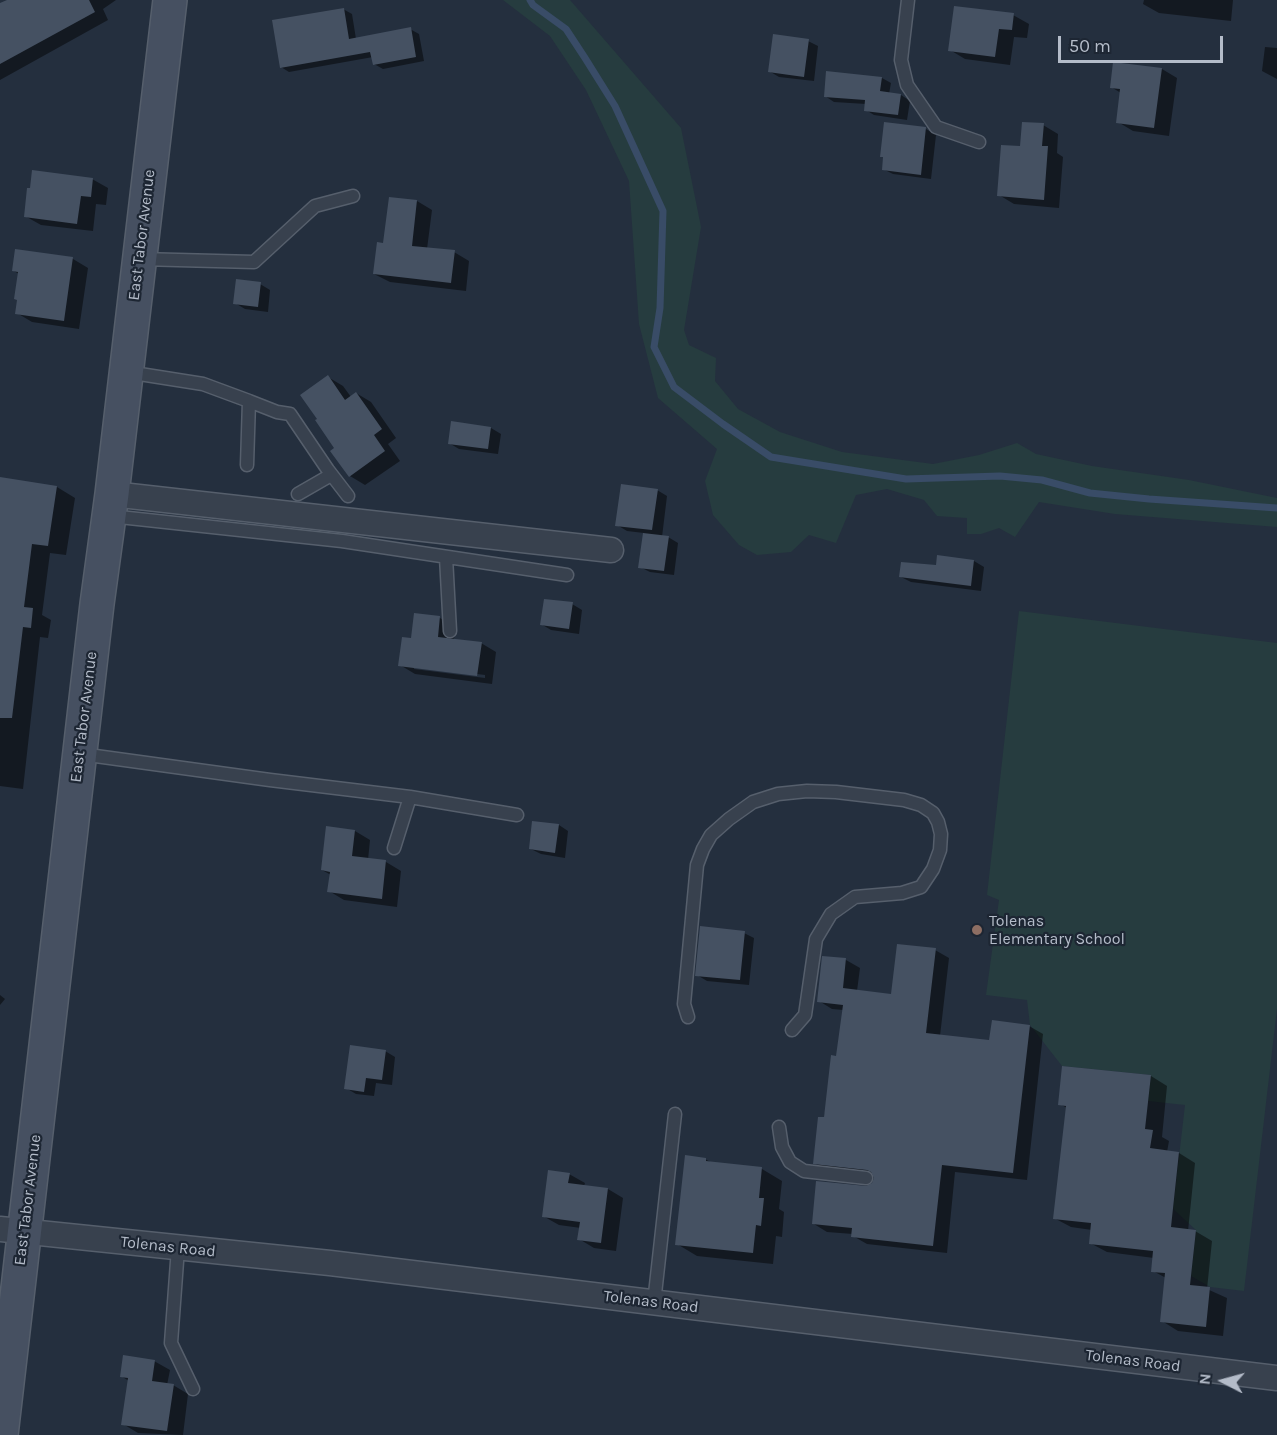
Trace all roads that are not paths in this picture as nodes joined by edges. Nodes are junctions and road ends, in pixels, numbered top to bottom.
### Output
1 (170, 0) edge
2 (908, 0) edge
3 (979, 142) dead end
4 (353, 196) dead end
5 (139, 259) junction
6 (126, 372) junction
7 (249, 401) junction
8 (247, 465) dead end
9 (332, 475) junction
10 (298, 494) dead end
11 (348, 496) dead end
12 (111, 505) junction
13 (611, 550) dead end
14 (446, 557) junction
15 (567, 575) dead end
16 (450, 631) dead end
17 (80, 753) junction
18 (410, 797) junction
19 (517, 815) dead end
20 (394, 848) dead end
21 (688, 1017) dead end
22 (792, 1030) dead end
23 (675, 1114) dead end
24 (779, 1126) dead end
25 (866, 1178) dead end
26 (12, 1230) edge
27 (178, 1248) junction
28 (654, 1303) junction
29 (1277, 1378) edge
30 (193, 1389) dead end
31 (1, 1435) edge

1 - 5 main road, East Tabor Avenue
2 - 3 lane
4 - 5 lane
5 - 6 main road, East Tabor Avenue
6 - 7 lane
6 - 12 main road, East Tabor Avenue
7 - 8 lane
7 - 9 lane
9 - 10 lane
9 - 11 lane
12 - 13 street
12 - 14 lane
12 - 17 main road, East Tabor Avenue
14 - 15 lane
14 - 16 lane
17 - 18 lane
17 - 26 main road, East Tabor Avenue
18 - 19 lane
18 - 20 lane
21 - 22 lane
23 - 28 lane
24 - 25 lane
26 - 27 street, Tolenas Road
26 - 31 main road, East Tabor Avenue
27 - 28 street, Tolenas Road
27 - 30 lane
28 - 29 street, Tolenas Road

